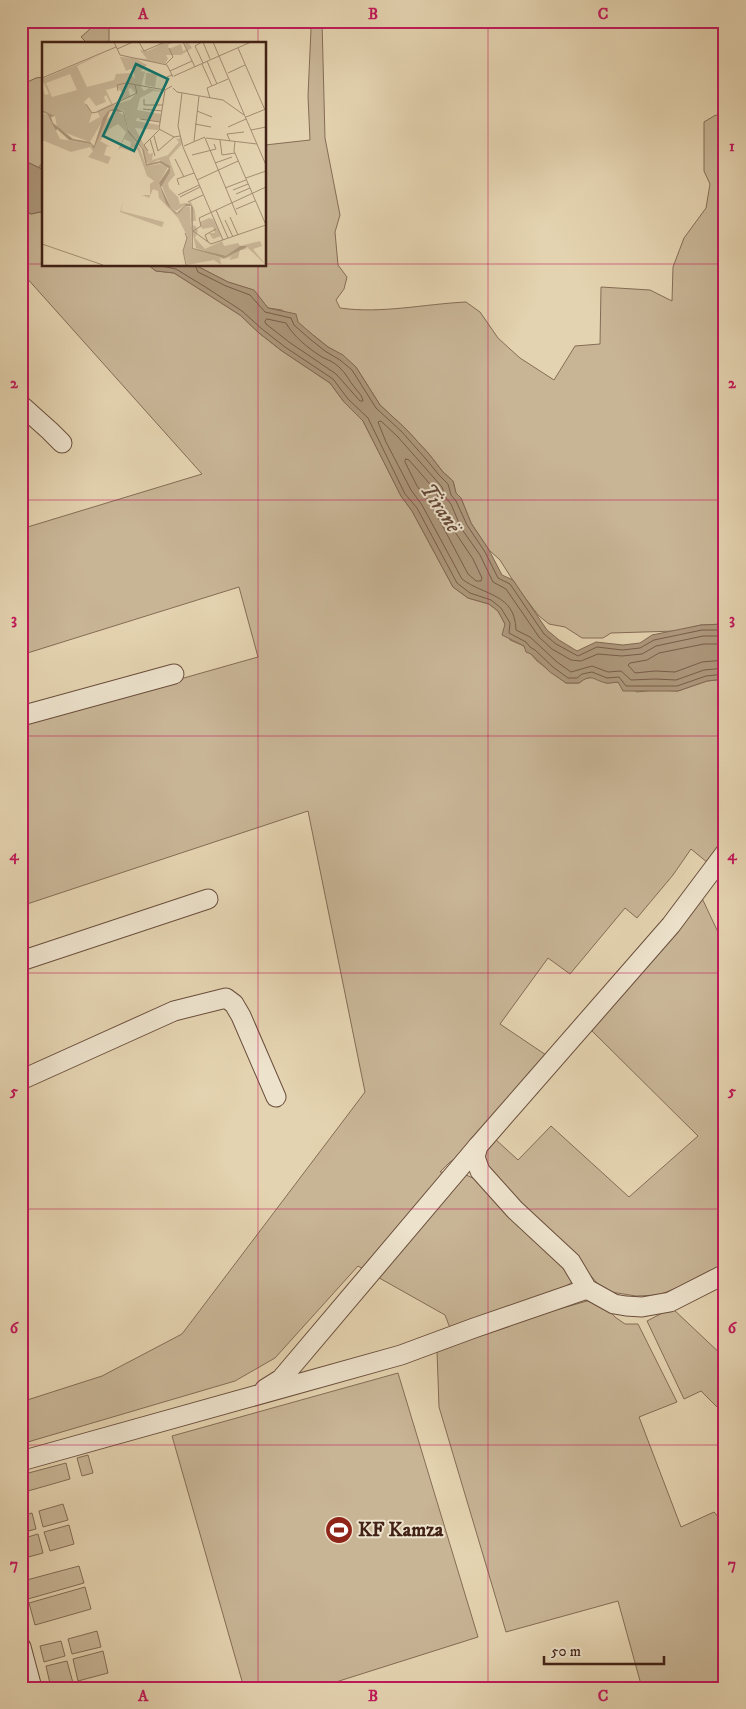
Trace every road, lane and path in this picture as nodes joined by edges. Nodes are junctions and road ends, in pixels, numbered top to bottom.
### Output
1 (21, 405) edge
2 (62, 444) dead end
3 (174, 674) dead end
4 (21, 716) edge
5 (725, 853) edge
6 (208, 899) dead end
7 (21, 961) edge
8 (21, 1080) edge
9 (276, 1096) dead end
10 (478, 1146) junction
11 (725, 1274) edge
12 (588, 1289) junction
13 (317, 1335) junction
14 (336, 1374) junction
15 (246, 1399) junction
16 (21, 1461) edge
17 (21, 1647) edge
18 (32, 1688) edge

1 - 2 street
3 - 4 street
5 - 10 street
6 - 7 street
8 - 9 street
10 - 12 street
10 - 13 street
11 - 12 street
12 - 14 street
13 - 14 street
13 - 15 street
14 - 15 street
15 - 16 street
17 - 18 street

